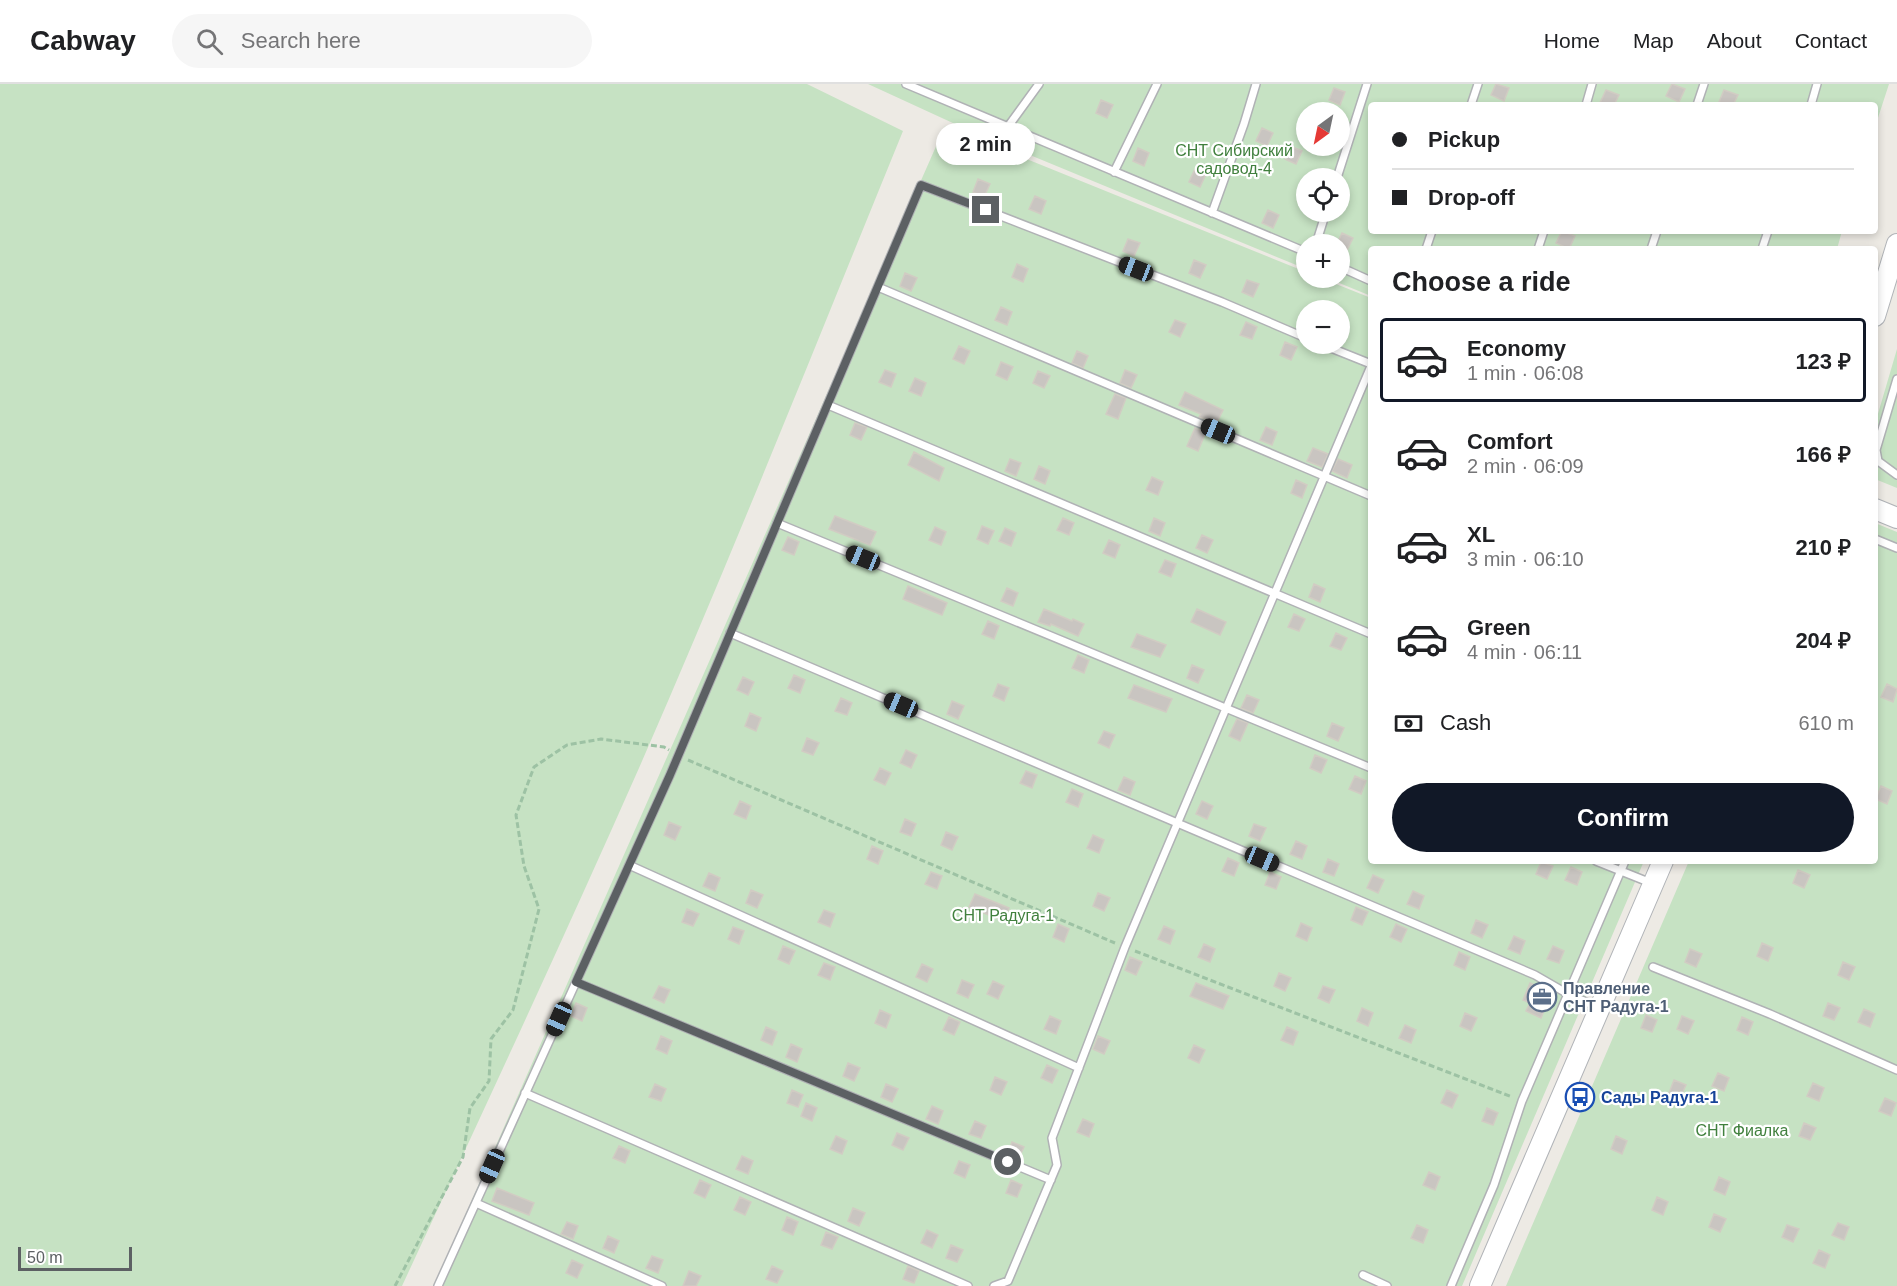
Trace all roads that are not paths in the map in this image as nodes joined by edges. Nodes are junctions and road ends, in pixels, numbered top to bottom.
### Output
1 (906, 84) edge
2 (1039, 84) edge
3 (1157, 84) edge
4 (1256, 84) edge
5 (1367, 84) edge
6 (1478, 84) edge
7 (1592, 84) edge
8 (1704, 84) edge
9 (1817, 84) edge
10 (1473, 102) edge
11 (1587, 102) edge
12 (1698, 102) edge
13 (1811, 102) edge
14 (1007, 128) junction
15 (1340, 168) edge
16 (1114, 172) junction
17 (1212, 213) junction
18 (1897, 244) edge
19 (1296, 248) edge
20 (1350, 271) edge
21 (1368, 279) edge
22 (878, 287) junction
23 (1878, 306) edge
24 (1296, 334) edge
25 (1345, 354) edge
26 (1368, 364) edge
27 (1368, 372) edge
28 (1897, 379) edge
29 (828, 405) junction
30 (1878, 443) edge
31 (1878, 461) edge
32 (1897, 475) edge
33 (1325, 477) junction
34 (1368, 495) edge
35 (1878, 510) edge
36 (1897, 518) edge
37 (777, 523) junction
38 (1878, 539) edge
39 (1897, 548) edge
40 (1275, 593) junction
41 (730, 633) junction
42 (1368, 633) edge
43 (1227, 708) junction
44 (1368, 767) edge
45 (1178, 823) junction
46 (1604, 864) edge
47 (1624, 864) edge
48 (1662, 864) edge
49 (629, 865) junction
50 (1621, 871) junction
51 (1653, 884) junction
52 (1653, 967) dead end
53 (576, 982) junction
54 (1568, 994) junction
55 (1600, 1008) junction
56 (1079, 1068) junction
57 (1897, 1070) edge
58 (525, 1093) junction
59 (1051, 1180) junction
60 (476, 1203) junction
61 (1363, 1275) dead end
62 (438, 1286) edge
63 (662, 1286) edge
64 (968, 1286) edge
65 (994, 1286) edge
66 (1387, 1286) edge
67 (1451, 1286) edge
68 (1480, 1286) edge

1 - 14 lane
2 - 14 lane
3 - 16 lane
4 - 17 lane
5 - 15 lane
6 - 10 lane
7 - 11 lane
8 - 12 lane
9 - 13 lane
14 - 16 lane
16 - 17 lane
17 - 19 lane
18 - 23 street
20 - 21 lane
22 - 24 lane
22 - 29 lane
22 - 33 lane
25 - 26 lane
27 - 33 lane
28 - 30 lane
29 - 37 lane
29 - 40 lane
31 - 32 lane
33 - 34 lane
33 - 40 lane
35 - 36 street
37 - 41 lane
37 - 43 lane
38 - 39 lane
40 - 42 lane
40 - 43 lane
41 - 45 lane
41 - 49 lane
43 - 44 lane
43 - 45 lane
45 - 54 lane
45 - 56 lane
46 - 50 lane
47 - 50 lane
48 - 51 street
49 - 53 lane
49 - 56 lane
50 - 51 lane
50 - 54 lane
51 - 55 street
52 - 57 lane
53 - 58 lane
53 - 59 lane
54 - 55 lane
54 - 67 lane
55 - 68 street
56 - 59 lane
58 - 60 lane
58 - 64 lane
59 - 65 lane
60 - 62 lane
60 - 63 lane
61 - 66 lane

